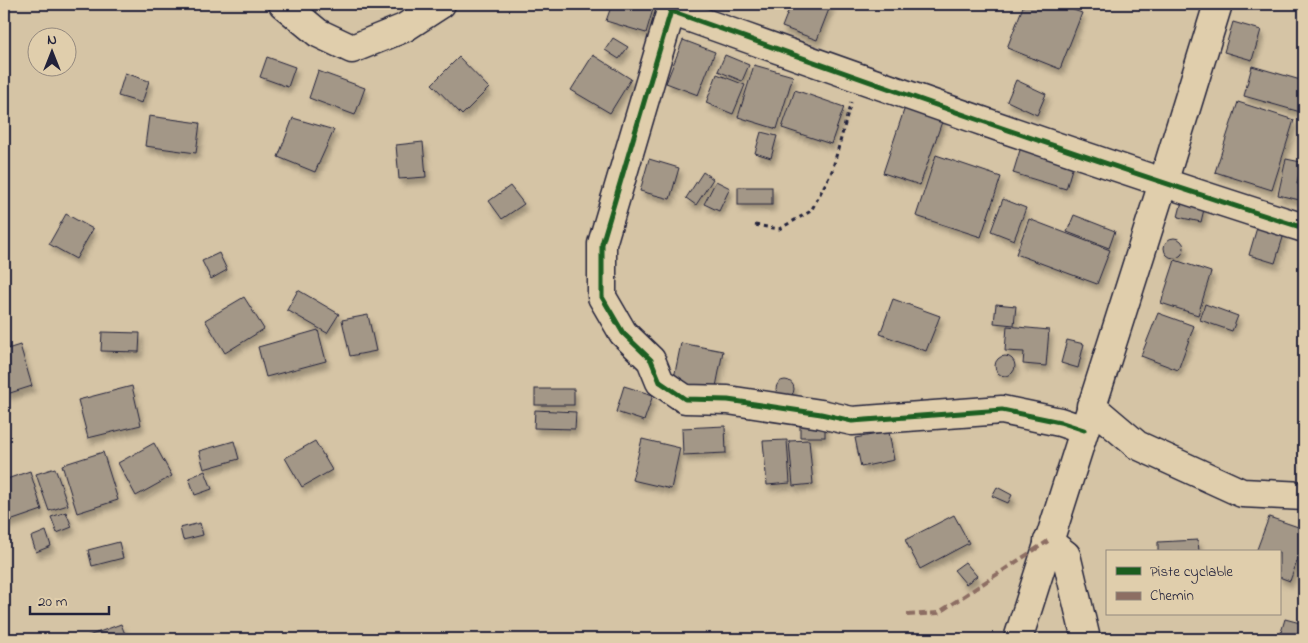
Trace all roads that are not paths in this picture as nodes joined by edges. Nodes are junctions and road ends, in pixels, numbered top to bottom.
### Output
1 (283, 4) edge
2 (441, 4) edge
3 (1218, 4) edge
4 (672, 7) edge
5 (1163, 183) junction
6 (1304, 228) edge
7 (1088, 418) junction
8 (1304, 496) edge
9 (1048, 541) junction
10 (1018, 639) edge
11 (1086, 639) edge

1 - 2 street
3 - 5 street
4 - 5 street
4 - 7 street
5 - 6 street
5 - 7 street
7 - 8 street
7 - 9 street
9 - 10 street
9 - 11 street

